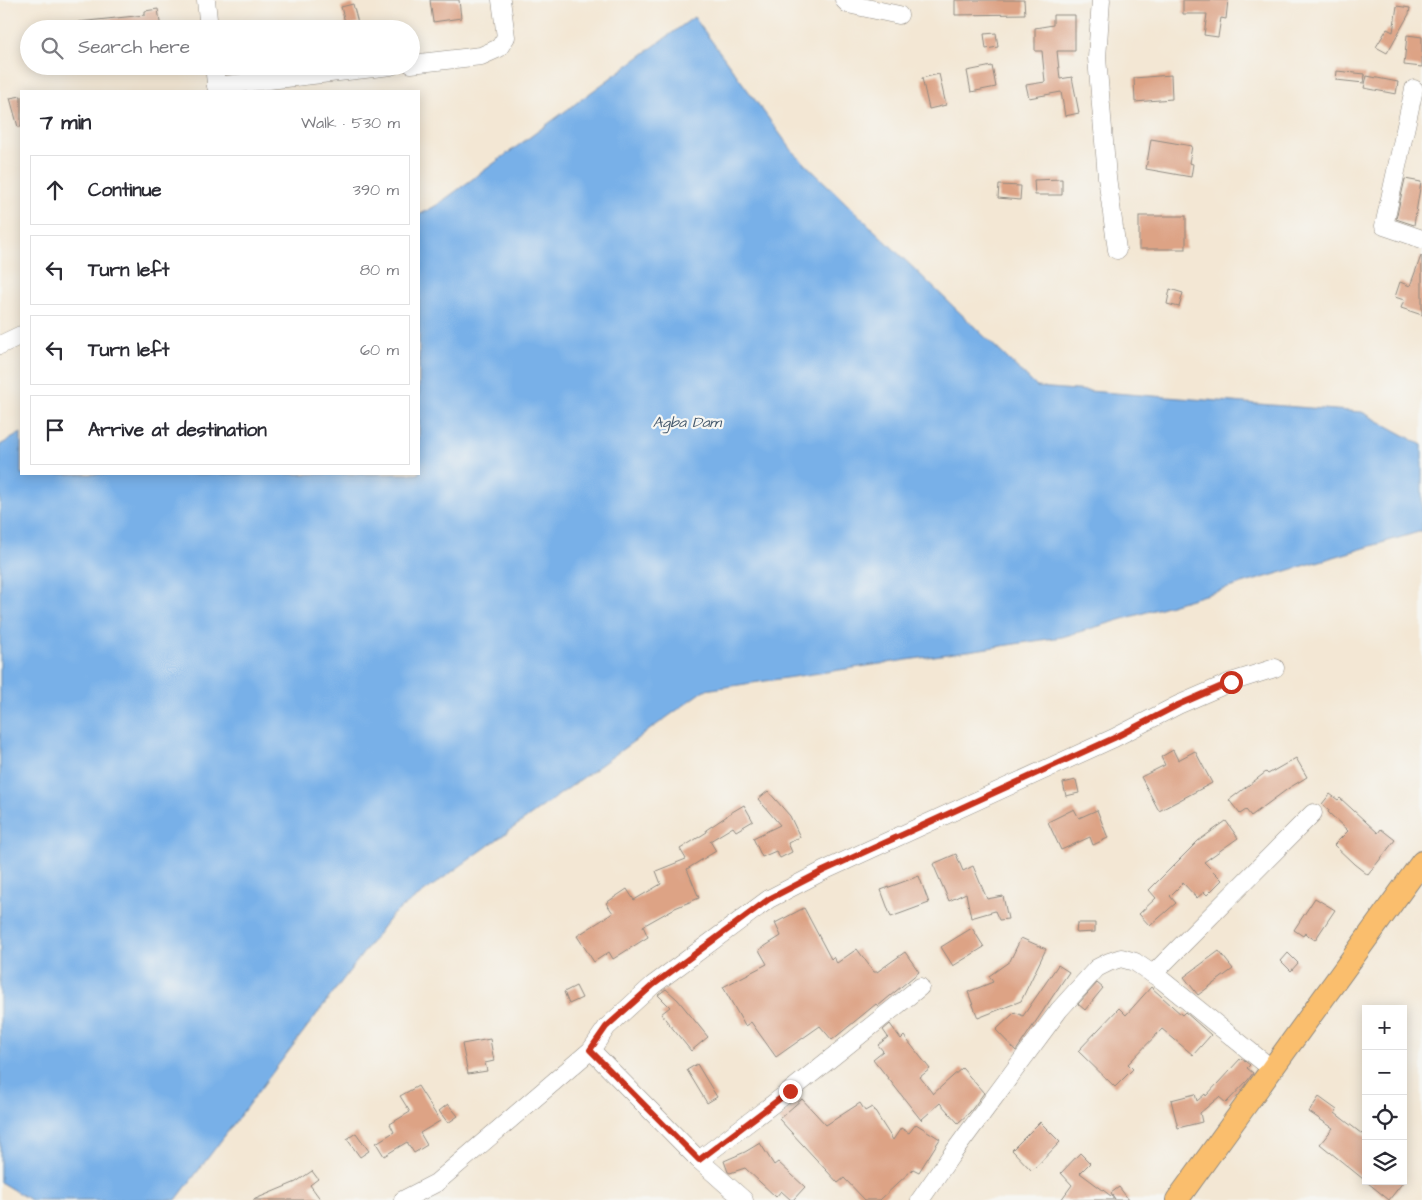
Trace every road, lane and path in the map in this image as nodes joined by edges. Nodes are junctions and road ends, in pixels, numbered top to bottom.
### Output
1 (206, 0) edge
2 (501, 0) edge
3 (844, 0) edge
4 (1101, 0) edge
5 (899, 15) dead end
6 (208, 20) edge
7 (420, 63) edge
8 (215, 75) edge
9 (323, 75) edge
10 (217, 89) edge
11 (1414, 89) dead end
12 (1422, 239) edge
13 (1117, 250) dead end
14 (20, 335) edge
15 (0, 345) edge
16 (1275, 668) dead end
17 (1313, 813) dead end
18 (1422, 862) edge
19 (1153, 974) junction
20 (920, 987) dead end
21 (590, 1050) junction
22 (1272, 1069) junction
23 (699, 1160) junction
24 (403, 1200) edge
25 (744, 1200) edge
26 (920, 1200) edge
27 (1176, 1200) edge

1 - 6 street
2 - 7 street
3 - 5 street
4 - 13 street
8 - 10 street
9 - 10 street
11 - 12 street
14 - 15 street
16 - 21 street
17 - 19 street
18 - 22 main road
19 - 22 street
19 - 26 street
20 - 23 street
21 - 23 street
21 - 24 street
22 - 27 main road
23 - 25 street

